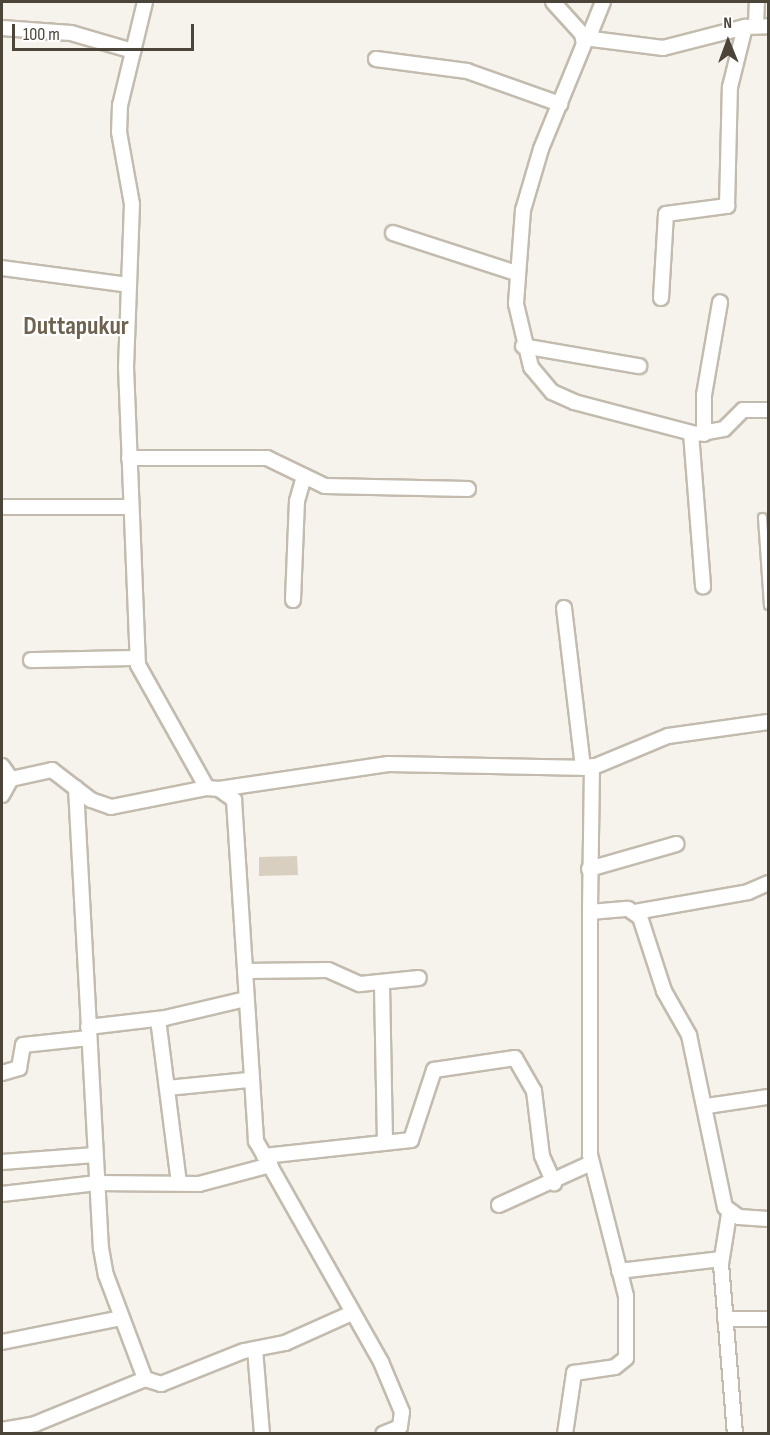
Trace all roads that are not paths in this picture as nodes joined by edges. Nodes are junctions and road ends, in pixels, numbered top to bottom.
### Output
1 (146, 2) edge
2 (553, 2) edge
3 (603, 2) edge
4 (757, 2) edge
5 (756, 26) edge
6 (2, 28) edge
7 (586, 38) junction
8 (133, 51) junction
9 (376, 59) dead end
10 (560, 104) junction
11 (393, 233) dead end
12 (2, 268) edge
13 (516, 273) junction
14 (129, 285) junction
15 (661, 298) dead end
16 (720, 302) dead end
17 (523, 346) junction
18 (639, 366) dead end
19 (768, 410) edge
20 (698, 433) junction
21 (129, 458) junction
22 (304, 476) junction
23 (468, 489) dead end
24 (2, 507) edge
25 (130, 507) junction
26 (762, 517) dead end
27 (703, 587) dead end
28 (293, 600) dead end
29 (768, 605) edge
30 (564, 608) dead end
31 (137, 658) junction
32 (31, 660) dead end
33 (768, 722) edge
34 (2, 766) edge
35 (587, 767) junction
36 (11, 779) junction
37 (76, 788) junction
38 (213, 789) junction
39 (2, 795) edge
40 (676, 844) dead end
41 (589, 869) junction
42 (768, 883) edge
43 (590, 912) junction
44 (635, 912) junction
45 (245, 971) junction
46 (419, 978) dead end
47 (382, 985) junction
48 (246, 999) junction
49 (158, 1019) junction
50 (88, 1033) junction
51 (2, 1073) edge
52 (249, 1080) junction
53 (166, 1088) junction
54 (768, 1097) edge
55 (706, 1106) junction
56 (385, 1139) junction
57 (95, 1155) junction
58 (2, 1161) edge
59 (268, 1161) junction
60 (591, 1163) junction
61 (97, 1183) junction
62 (179, 1183) junction
63 (554, 1183) junction
64 (2, 1194) edge
65 (499, 1205) dead end
66 (729, 1214) junction
67 (768, 1219) edge
68 (721, 1259) junction
69 (619, 1271) junction
70 (352, 1313) junction
71 (121, 1318) junction
72 (725, 1319) junction
73 (768, 1319) edge
74 (2, 1342) edge
75 (255, 1349) junction
76 (145, 1379) junction
77 (2, 1430) edge
78 (400, 1430) edge
79 (262, 1434) edge
80 (383, 1434) edge
81 (565, 1434) edge
82 (735, 1434) edge

1 - 8 street
2 - 7 street
3 - 7 street
4 - 5 street
5 - 7 street
5 - 15 street
6 - 8 street
7 - 10 street
8 - 14 street
9 - 10 street
10 - 13 street
11 - 13 street
12 - 14 street
13 - 17 street
14 - 21 street
16 - 20 street
17 - 18 street
17 - 20 street
19 - 20 street
20 - 27 street
21 - 22 street
21 - 25 street
22 - 23 street
22 - 28 street
24 - 25 street
25 - 31 street
26 - 29 lane
30 - 35 street
31 - 32 street
31 - 38 street
33 - 35 street
34 - 36 street
35 - 38 street
35 - 41 street
36 - 37 street
36 - 39 street
37 - 38 street
37 - 50 street
38 - 45 street
40 - 41 street
41 - 43 street
42 - 44 street
43 - 44 street
43 - 60 street
44 - 55 street
45 - 47 street
45 - 48 street
46 - 47 street
47 - 56 street
48 - 49 street
48 - 52 street
49 - 50 street
49 - 53 street
50 - 51 street
50 - 57 street
52 - 53 street
52 - 59 street
53 - 62 street
54 - 55 street
55 - 66 street
56 - 59 street
56 - 63 street
57 - 58 street
57 - 61 street
59 - 62 street
59 - 70 street
60 - 63 street
60 - 69 street
61 - 62 street
61 - 64 street
61 - 71 street
63 - 65 street
66 - 67 street
66 - 68 street
68 - 69 street
68 - 72 street
69 - 81 street
70 - 75 street
70 - 78 street
71 - 74 street
71 - 76 street
72 - 73 street
72 - 82 street
75 - 76 street
75 - 79 street
76 - 77 street
78 - 80 street

